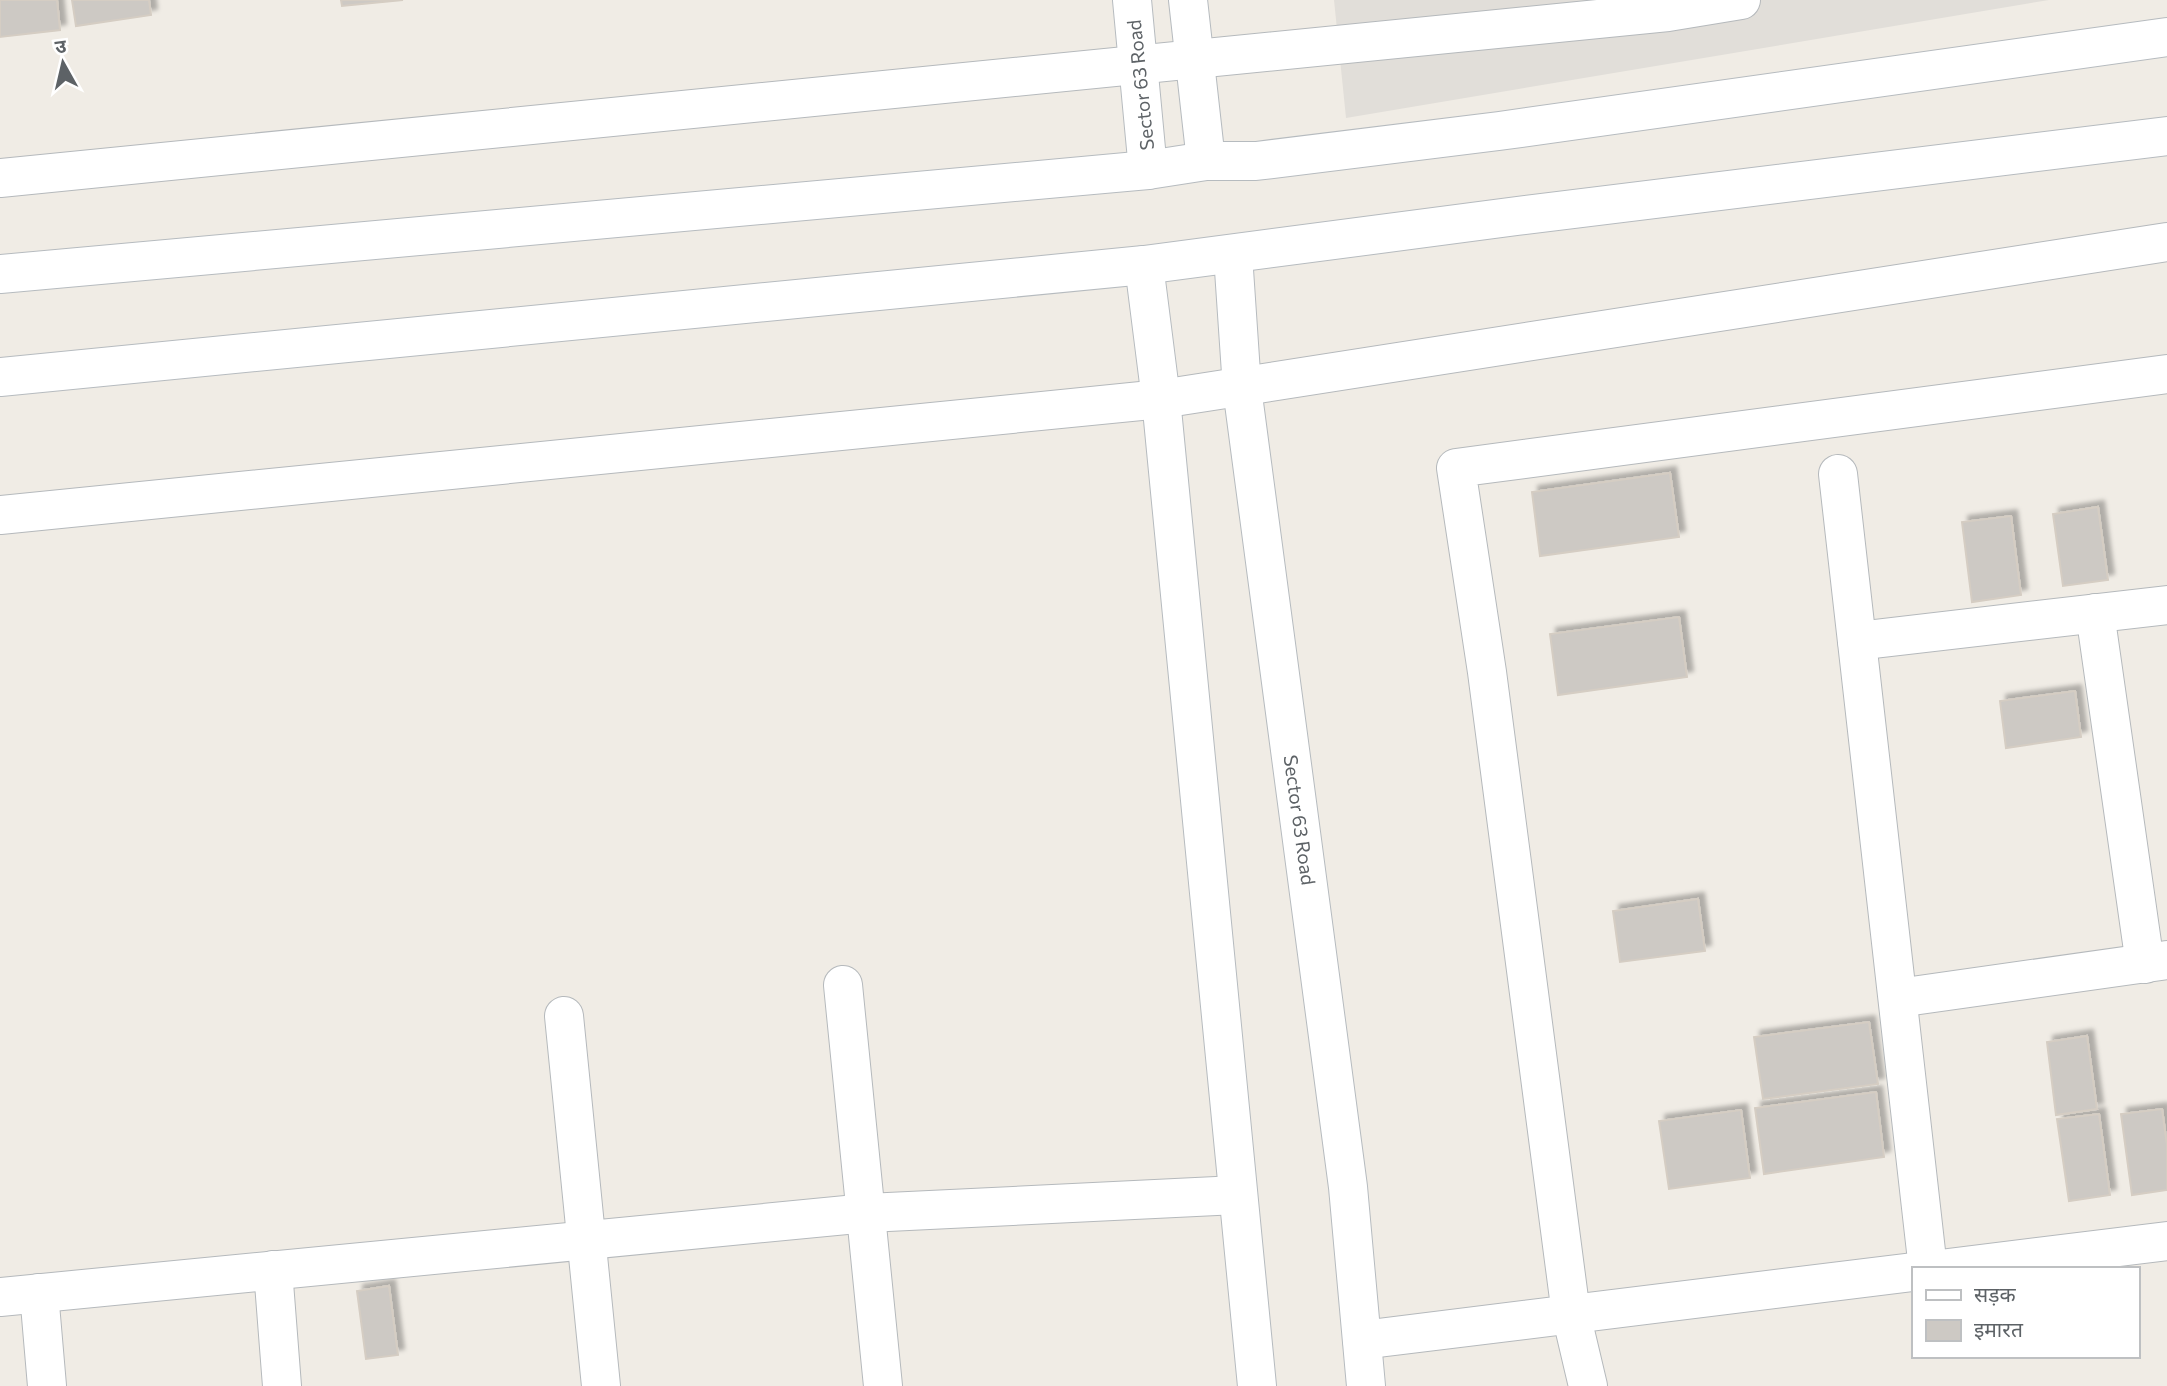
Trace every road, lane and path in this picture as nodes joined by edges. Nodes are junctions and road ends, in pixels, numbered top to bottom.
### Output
1 (1132, 0) edge
2 (1188, 0) edge
3 (1741, 0) edge
4 (2167, 37) edge
5 (1194, 59) junction
6 (1138, 64) junction
7 (2167, 136) edge
8 (1206, 161) junction
9 (1149, 170) junction
10 (0, 178) edge
11 (2167, 242) edge
12 (1233, 255) junction
13 (1144, 265) junction
14 (0, 274) edge
15 (2167, 374) edge
16 (0, 377) edge
17 (1242, 388) junction
18 (1161, 399) junction
19 (1838, 474) dead end
20 (0, 515) edge
21 (2167, 605) edge
22 (2095, 613) junction
23 (1857, 641) junction
24 (2156, 962) edge
25 (843, 985) dead end
26 (1898, 998) junction
27 (564, 1017) dead end
28 (1237, 1195) junction
29 (867, 1213) junction
30 (587, 1240) junction
31 (2167, 1241) edge
32 (1928, 1267) edge
33 (1956, 1267) edge
34 (273, 1270) junction
35 (1912, 1272) edge
36 (39, 1293) junction
37 (0, 1297) edge
38 (1571, 1314) junction
39 (1362, 1340) junction
40 (47, 1386) edge
41 (282, 1386) edge
42 (601, 1386) edge
43 (883, 1386) edge
44 (1257, 1386) edge
45 (1366, 1386) edge
46 (1588, 1386) edge

1 - 6 street, Sector 63 Road
2 - 5 street
3 - 5 street
4 - 8 street
5 - 6 street
5 - 8 street
6 - 9 street, Sector 63 Road
6 - 10 street
7 - 12 street
8 - 9 street
9 - 14 street
11 - 17 street
12 - 13 street
12 - 17 street, Sector 63 Road
13 - 16 street
13 - 18 street
15 - 38 street
17 - 18 street
17 - 39 street, Sector 63 Road
18 - 20 street
18 - 28 street
19 - 23 street
21 - 22 street
22 - 23 street
22 - 24 street
23 - 26 street
24 - 26 street
25 - 29 street
26 - 32 street
27 - 30 street
28 - 29 street
28 - 44 street
29 - 30 street
29 - 43 street
30 - 34 street
30 - 42 street
31 - 33 street
34 - 36 street
34 - 41 street
35 - 38 street
36 - 37 street
36 - 40 street
38 - 39 street
38 - 46 street
39 - 45 street, Sector 63 Road

